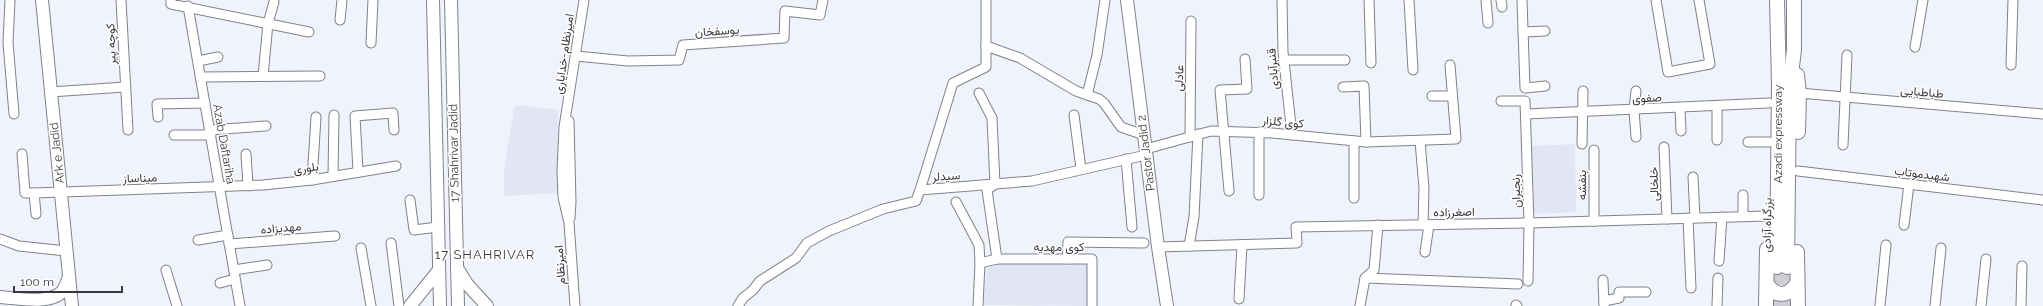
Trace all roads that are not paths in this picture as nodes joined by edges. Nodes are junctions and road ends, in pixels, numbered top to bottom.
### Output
1 (10, 0) edge
2 (42, 0) edge
3 (121, 0) edge
4 (171, 0) edge
5 (342, 0) edge
6 (373, 0) edge
7 (434, 0) edge
8 (451, 0) edge
9 (584, 0) edge
10 (823, 0) edge
11 (986, 0) edge
12 (1105, 0) edge
13 (1127, 0) edge
14 (1282, 0) edge
15 (1369, 0) edge
16 (1408, 0) edge
17 (1486, 0) edge
18 (1522, 0) edge
19 (1656, 0) edge
20 (1699, 0) edge
21 (1777, 0) edge
22 (1794, 0) edge
23 (1923, 0) edge
24 (2013, 0) edge
25 (274, 2) dead end
26 (188, 6) junction
27 (340, 20) dead end
28 (1191, 21) dead end
29 (1488, 23) dead end
30 (268, 24) junction
31 (1545, 31) dead end
32 (309, 32) dead end
33 (1523, 32) junction
34 (371, 43) dead end
35 (986, 46) junction
36 (1915, 47) dead end
37 (1776, 49) junction
38 (1794, 50) junction
39 (1847, 55) dead end
40 (576, 56) junction
41 (218, 57) dead end
42 (1245, 59) dead end
43 (1284, 60) junction
44 (1345, 60) dead end
45 (198, 61) junction
46 (1371, 63) dead end
47 (1450, 65) dead end
48 (2011, 65) dead end
49 (1413, 70) dead end
50 (200, 76) junction
51 (263, 76) junction
52 (320, 76) dead end
53 (125, 86) junction
54 (1545, 86) dead end
55 (1342, 87) dead end
56 (1584, 91) dead end
57 (1636, 91) dead end
58 (50, 92) junction
59 (980, 93) dead end
60 (1799, 93) junction
61 (1087, 95) junction
62 (1432, 96) dead end
63 (1452, 96) junction
64 (1845, 97) junction
65 (1501, 101) dead end
66 (205, 103) junction
67 (1769, 103) junction
68 (1717, 106) junction
69 (1680, 108) junction
70 (1634, 110) junction
71 (1583, 112) junction
72 (14, 114) dead end
73 (1526, 114) junction
74 (2043, 114) edge
75 (334, 115) dead end
76 (1074, 115) dead end
77 (158, 117) dead end
78 (316, 117) dead end
79 (266, 126) dead end
80 (128, 130) dead end
81 (394, 130) dead end
82 (1224, 131) junction
83 (1681, 131) dead end
84 (1258, 132) junction
85 (210, 133) junction
86 (174, 135) dead end
87 (1144, 135) junction
88 (1194, 135) junction
89 (1292, 135) junction
90 (1636, 137) dead end
91 (1716, 140) dead end
92 (1354, 141) junction
93 (1420, 141) junction
94 (1366, 142) junction
95 (1748, 142) dead end
96 (1769, 142) junction
97 (1582, 144) dead end
98 (1843, 145) dead end
99 (1664, 147) dead end
100 (1594, 150) dead end
101 (1146, 152) junction
102 (22, 154) dead end
103 (246, 154) dead end
104 (1126, 159) junction
105 (396, 166) dead end
106 (1081, 169) junction
107 (1798, 171) junction
108 (358, 172) junction
109 (333, 176) junction
110 (1693, 177) dead end
111 (312, 180) junction
112 (995, 184) junction
113 (1909, 184) junction
114 (248, 186) junction
115 (219, 187) junction
116 (920, 190) junction
117 (1229, 191) dead end
118 (61, 192) junction
119 (34, 193) junction
120 (1259, 195) dead end
121 (1744, 195) dead end
122 (1354, 198) dead end
123 (410, 200) dead end
124 (2043, 200) edge
125 (956, 202) dead end
126 (36, 214) dead end
127 (1743, 216) junction
128 (1768, 216) junction
129 (1722, 217) junction
130 (1691, 218) junction
131 (1667, 219) junction
132 (1594, 221) junction
133 (569, 223) joint
134 (1529, 223) junction
135 (1378, 225) junction
136 (1426, 225) junction
137 (1904, 225) dead end
138 (438, 227) junction
139 (1132, 227) dead end
140 (335, 236) dead end
141 (0, 240) edge
142 (198, 240) dead end
143 (228, 240) junction
144 (1092, 242) junction
145 (391, 243) dead end
146 (1144, 243) dead end
147 (1886, 245) dead end
148 (1189, 246) junction
149 (1242, 246) junction
150 (1158, 247) junction
151 (361, 248) dead end
152 (1941, 248) dead end
153 (66, 251) junction
154 (1425, 252) dead end
155 (997, 259) junction
156 (1067, 259) junction
157 (1092, 259) junction
158 (1986, 259) dead end
159 (1720, 261) dead end
160 (980, 262) junction
161 (267, 265) dead end
162 (456, 265) junction
163 (2022, 266) dead end
164 (166, 270) dead end
165 (439, 270) junction
166 (234, 274) junction
167 (69, 278) junction
168 (1365, 278) junction
169 (1718, 278) dead end
170 (1603, 280) dead end
171 (1528, 281) dead end
172 (220, 283) dead end
173 (1518, 284) dead end
174 (1767, 284) junction
175 (1796, 285) junction
176 (1691, 288) dead end
177 (1646, 292) dead end
178 (0, 297) edge
179 (1239, 299) dead end
180 (1604, 304) edge
181 (0, 305) edge
182 (5, 306) edge
183 (72, 306) edge
184 (177, 306) edge
185 (240, 306) edge
186 (370, 306) edge
187 (399, 306) edge
188 (410, 306) edge
189 (440, 306) edge
190 (458, 306) edge
191 (487, 306) edge
192 (575, 306) edge
193 (738, 306) edge
194 (978, 306) edge
195 (1092, 306) edge
196 (1167, 306) edge
197 (1360, 306) edge
198 (1717, 306) edge
199 (1766, 306) edge
200 (1798, 306) edge
201 (1880, 306) edge
202 (1935, 306) edge
203 (1981, 306) edge
204 (2021, 306) edge

1 - 72 street
2 - 58 main road, Ark e Jadid
3 - 53 street, کوچه پیر
4 - 26 street
5 - 27 street
6 - 34 street
7 - 138 main road, 17 Shahrivar Jadid
8 - 162 main road, 17 Shahrivar Jadid
9 - 40 street, امیرنظام-خدایاری
10 - 40 street, یوسفخان
11 - 35 street
12 - 61 street
13 - 87 main road, Pastor Jadid 2
14 - 43 street, قنبرآبادی
15 - 46 street
16 - 49 street
17 - 29 street
18 - 33 street
19 - 20 street
21 - 37 highway, Azadi expressway
22 - 38 highway, Azadi expressway
23 - 36 street
24 - 48 street
25 - 30 street
26 - 30 street
26 - 45 street, Azab Daftariha
28 - 88 street, عادلی
30 - 32 street
30 - 51 street
31 - 33 street
33 - 54 street
35 - 61 street
35 - 116 street
37 - 38 highway, Azadi expressway
37 - 67 highway, بزرگراه آزادی
38 - 60 highway
39 - 64 street
40 - 133 street, امیرنظام-خدایاری
41 - 45 street
42 - 82 street
43 - 44 street
43 - 89 street, قنبرآبادی
45 - 50 street, Azab Daftariha
47 - 63 street
50 - 51 street
50 - 66 street, Azab Daftariha
51 - 52 street
53 - 58 street
53 - 80 street, کوچه پیر
55 - 94 street
56 - 71 street
57 - 70 street
58 - 118 main road, Ark e Jadid
59 - 112 street
60 - 64 street, طباطبایی
60 - 107 highway
61 - 87 street
62 - 63 street
63 - 93 street
64 - 74 street, طباطبایی
64 - 98 street
65 - 73 street, رنجبران
66 - 77 street
66 - 85 street, Azab Daftariha
67 - 68 street, صفوی
67 - 96 highway, بزرگراه آزادی
68 - 69 street, صفوی
68 - 91 street
69 - 70 street, صفوی
69 - 83 street
70 - 71 street, صفوی
70 - 90 street
71 - 73 street, صفوی
71 - 97 street
73 - 134 street, رنجبران
75 - 109 street
76 - 106 street
78 - 111 street
79 - 85 street
81 - 108 street
82 - 84 street, کوی گلزار
82 - 88 street, کوی گلزار
82 - 117 street
84 - 89 street, کوی گلزار
84 - 120 street
85 - 86 street
85 - 115 street, Azab Daftariha
87 - 101 main road, Pastor Jadid 2
88 - 101 street, کوی گلزار
88 - 148 street, عادلی
89 - 92 street, کوی گلزار
92 - 94 street, کوی گلزار
92 - 122 street
93 - 94 street, کوی گلزار
93 - 136 street
95 - 96 street
96 - 128 highway, بزرگراه آزادی
99 - 131 street, خلخالی
100 - 132 street, بنفشه
101 - 104 street, سیدلر
101 - 150 main road, Pastor Jadid 2
102 - 119 street
103 - 114 street
104 - 106 street, سیدلر
104 - 139 street
105 - 108 street, بلوری
106 - 112 street, سیدلر
107 - 113 street, شهیدموتاب
107 - 175 highway
108 - 109 street, بلوری
109 - 111 street, بلوری
110 - 130 street
111 - 114 street, بلوری
112 - 116 street, سیدلر
112 - 155 street
113 - 124 street, شهیدموتاب
113 - 137 street
114 - 115 street, بلوری
115 - 118 street, میناساز
115 - 143 street, Azab Daftariha
116 - 193 street, سیدلر
118 - 119 street, میناساز
118 - 153 main road, Ark e Jadid
119 - 126 street
121 - 127 street
123 - 138 street
125 - 160 street
127 - 128 street, اصغرزاده
127 - 129 street, اصغرزاده
128 - 174 highway, بزرگراه آزادی
129 - 130 street, اصغرزاده
129 - 159 street
130 - 131 street, اصغرزاده
130 - 176 street
131 - 132 street, اصغرزاده
132 - 134 street, اصغرزاده
133 - 192 street, امیرنظام
134 - 136 street, اصغرزاده
134 - 171 street, رنجبران
135 - 136 street, اصغرزاده
135 - 149 street, اصغرزاده
135 - 168 street
136 - 154 street
138 - 165 main road, 17 Shahrivar Jadid
140 - 143 street, مهدیزاده
141 - 153 street
142 - 143 street, مهدیزاده
143 - 166 street, Azab Daftariha
144 - 146 street
144 - 156 street
144 - 157 street
145 - 187 street
147 - 201 street
148 - 149 street, اصغرزاده
148 - 150 street, اصغرزاده
149 - 179 street
150 - 196 main road, Pastor Jadid 2
151 - 186 street
152 - 202 street
153 - 167 main road, Ark e Jadid
155 - 156 street, کوی ‌‌‌مهدیه
155 - 160 street, کوی ‌‌‌مهدیه
156 - 157 street, کوی ‌‌‌مهدیه
157 - 195 street, کوی ‌‌‌مهدیه
158 - 203 street
160 - 194 street
161 - 166 street
162 - 190 main road, 17 Shahrivar Jadid
162 - 191 main road
163 - 204 street
164 - 184 street
165 - 188 main road
165 - 189 main road, 17 Shahrivar Jadid
166 - 172 street
166 - 185 street, Azab Daftariha
167 - 178 main road
167 - 183 main road, Ark e Jadid
168 - 173 street
168 - 197 street
169 - 198 street
170 - 180 street
174 - 175 highway
174 - 199 highway, بزرگراه آزادی
175 - 200 highway
177 - 180 street
181 - 182 main road

